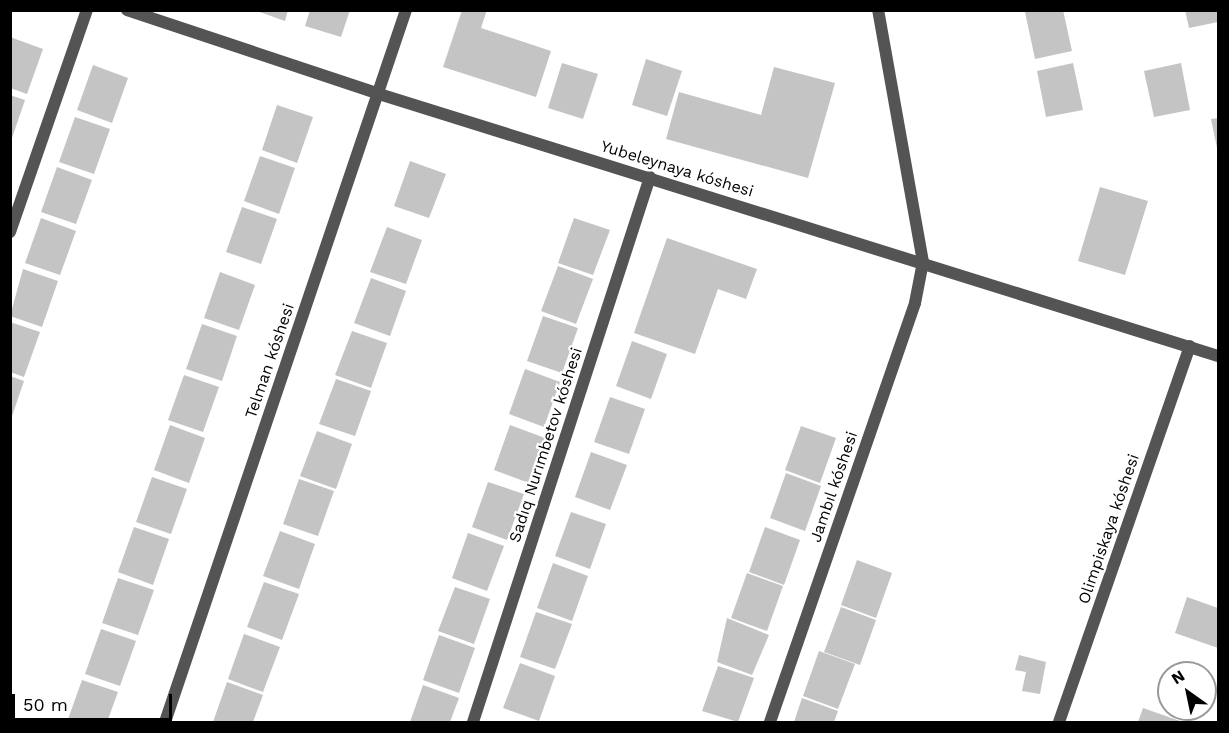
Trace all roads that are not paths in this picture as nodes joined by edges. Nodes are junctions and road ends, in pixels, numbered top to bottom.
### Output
1 (87, 10) edge
2 (128, 10) edge
3 (406, 10) edge
4 (879, 10) edge
5 (379, 94) junction
6 (650, 177) junction
7 (10, 232) edge
8 (923, 262) junction
9 (1190, 346) junction
10 (1218, 356) edge
11 (165, 723) edge
12 (473, 723) edge
13 (770, 723) edge
14 (1059, 723) edge

1 - 7 street
2 - 5 street, Yubeleynaya kóshesi
3 - 5 street, Telman kóshesi
4 - 8 street
5 - 6 street, Yubeleynaya kóshesi
5 - 11 street, Telman kóshesi
6 - 8 street, Yubeleynaya kóshesi
6 - 12 street, Sadıq Nurımbetov kóshesi
8 - 9 street, Yubeleynaya kóshesi
8 - 13 street, Jambıl kóshesi
9 - 10 street, Yubeleynaya kóshesi
9 - 14 street, Olimpiskaya kóshesi

